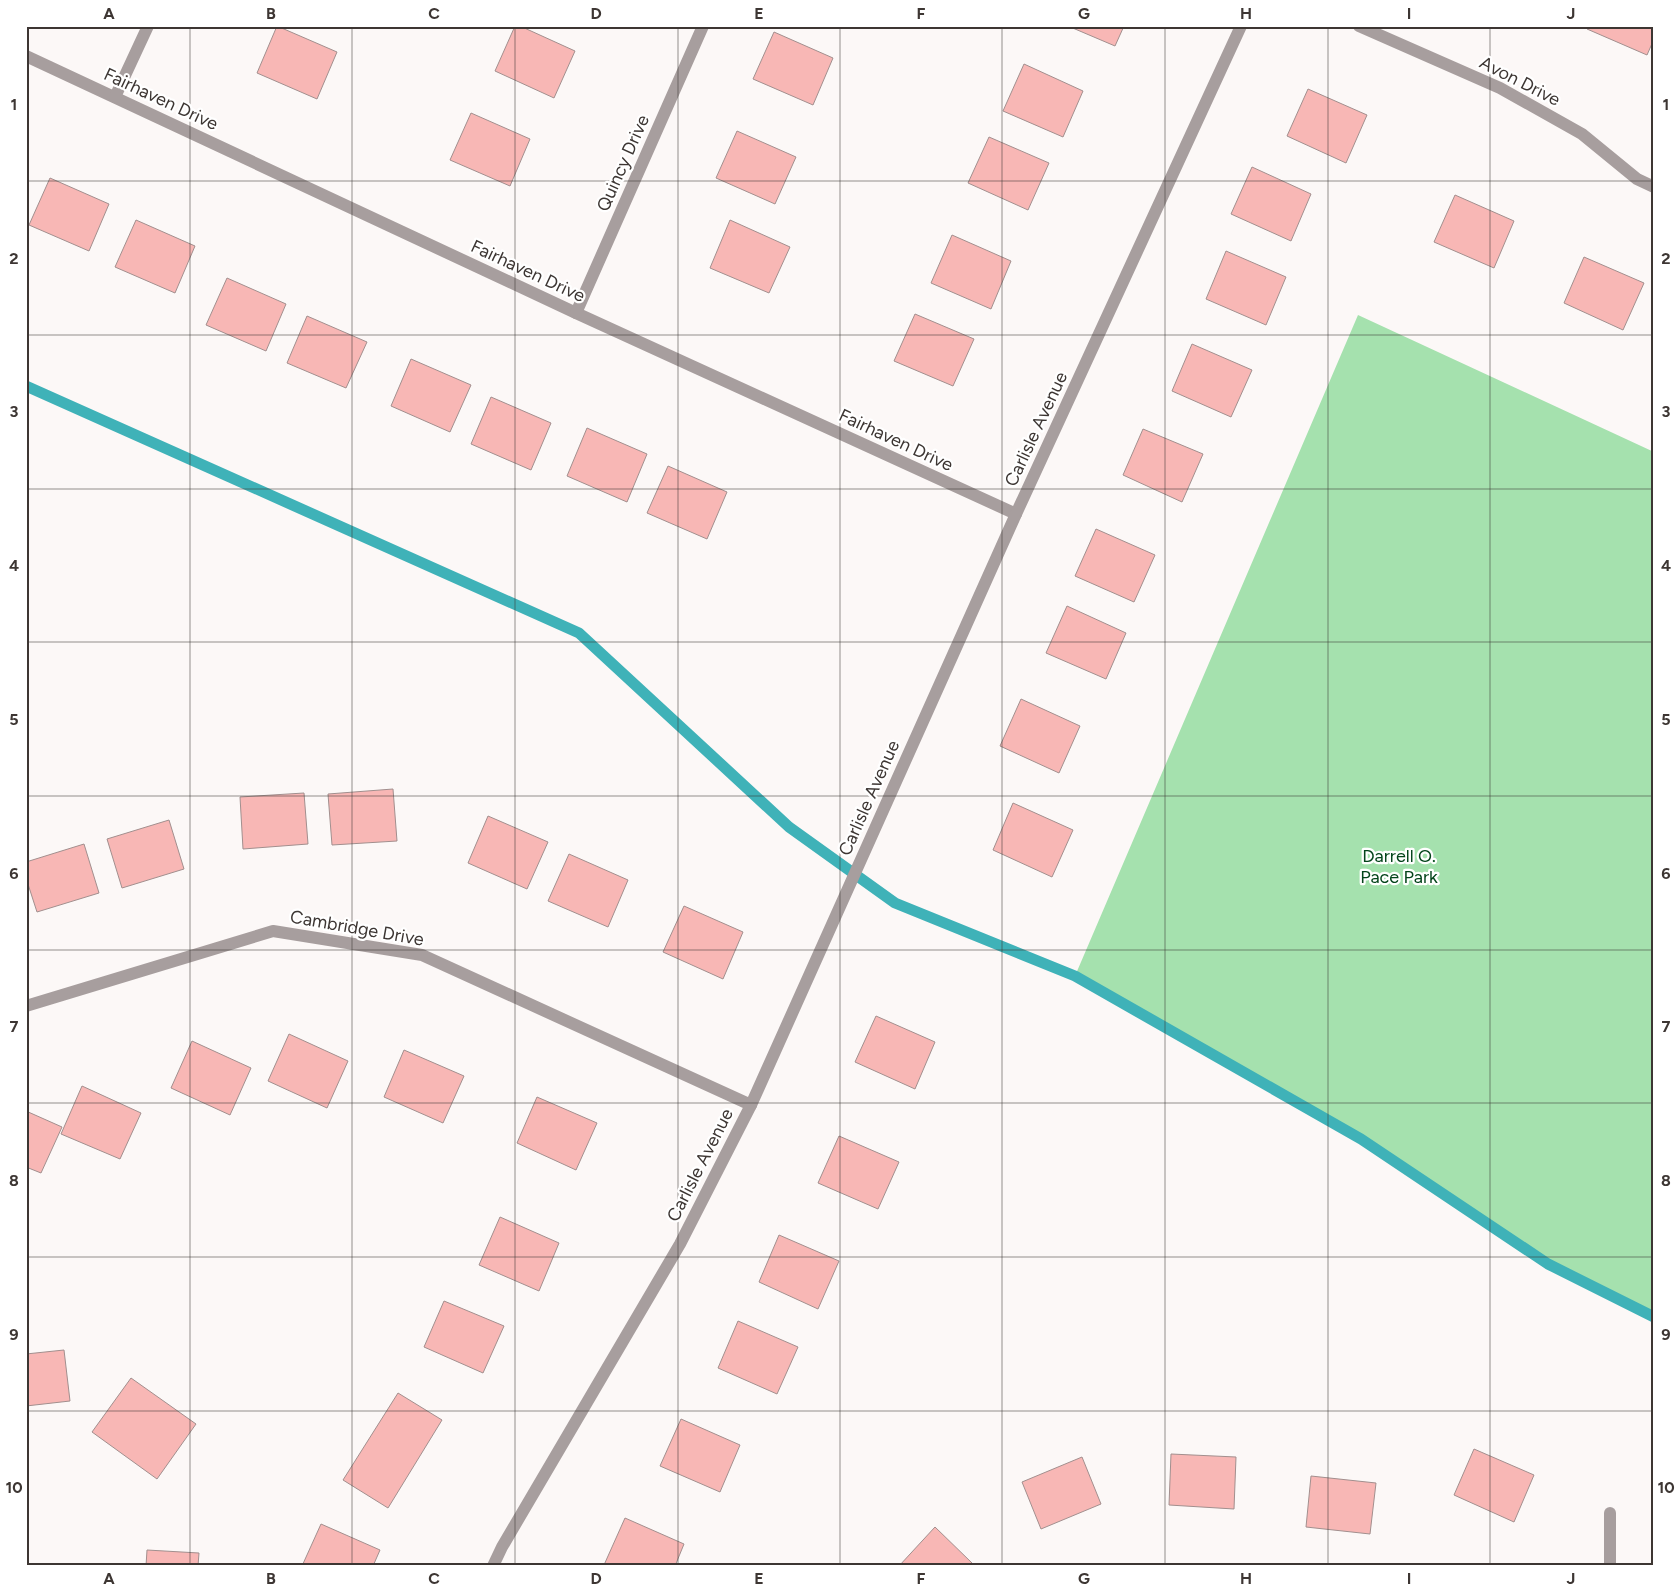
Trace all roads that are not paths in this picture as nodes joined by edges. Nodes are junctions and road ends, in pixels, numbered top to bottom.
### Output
1 (148, 26) edge
2 (703, 26) edge
3 (1241, 26) edge
4 (1359, 26) edge
5 (26, 56) edge
6 (115, 97) junction
7 (1654, 187) edge
8 (576, 313) junction
9 (1016, 514) junction
10 (26, 1006) edge
11 (751, 1105) junction
12 (1610, 1512) dead end
13 (493, 1566) edge
14 (1610, 1566) edge

1 - 6 street
2 - 8 street, Quincy Drive
3 - 9 street, Carlisle Avenue
4 - 7 street, Avon Drive
5 - 6 street, Fairhaven Drive
6 - 8 street, Fairhaven Drive
8 - 9 street, Fairhaven Drive
9 - 11 street, Carlisle Avenue
10 - 11 street, Cambridge Drive
11 - 13 street, Carlisle Avenue
12 - 14 street

